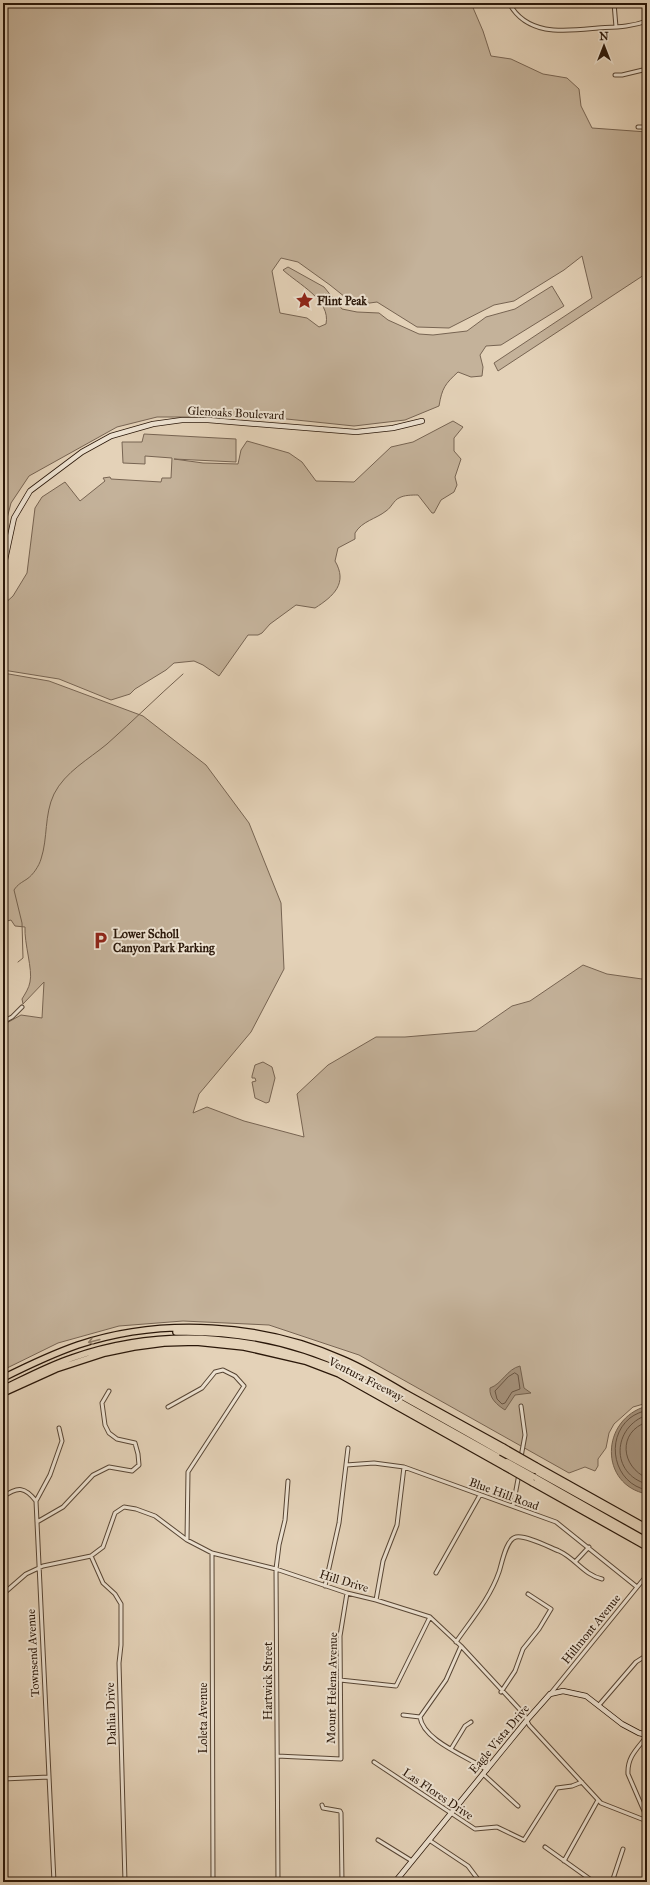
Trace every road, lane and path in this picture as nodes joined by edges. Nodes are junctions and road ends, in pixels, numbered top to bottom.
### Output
1 (508, 3) edge
2 (614, 3) edge
3 (647, 21) edge
4 (616, 27) junction
5 (647, 69) edge
6 (615, 75) dead end
7 (638, 127) dead end
8 (647, 127) edge
9 (422, 420) dead end
10 (3, 569) edge
11 (22, 1007) dead end
12 (3, 1022) edge
13 (3, 1378) edge
14 (3, 1389) edge
15 (109, 1390) dead end
16 (3, 1393) edge
17 (521, 1406) dead end
18 (168, 1408) dead end
19 (59, 1428) dead end
20 (348, 1448) dead end
21 (506, 1464) junction
22 (346, 1465) junction
23 (404, 1467) junction
24 (288, 1481) dead end
25 (480, 1495) junction
26 (3, 1497) edge
27 (36, 1501) junction
28 (598, 1503) junction
29 (513, 1506) junction
30 (602, 1518) junction
31 (37, 1522) junction
32 (647, 1528) edge
33 (647, 1533) edge
34 (187, 1540) junction
35 (647, 1541) edge
36 (647, 1547) edge
37 (589, 1548) junction
38 (212, 1553) junction
39 (91, 1556) junction
40 (575, 1562) junction
41 (38, 1568) junction
42 (276, 1569) junction
43 (436, 1573) dead end
44 (647, 1576) edge
45 (602, 1579) dead end
46 (324, 1586) junction
47 (637, 1587) junction
48 (347, 1593) junction
49 (3, 1594) edge
50 (528, 1594) dead end
51 (376, 1600) junction
52 (430, 1617) junction
53 (456, 1642) junction
54 (461, 1646) junction
55 (647, 1655) edge
56 (340, 1680) junction
57 (501, 1692) junction
58 (550, 1694) junction
59 (599, 1705) junction
60 (403, 1715) dead end
61 (420, 1717) junction
62 (527, 1720) junction
63 (471, 1722) dead end
64 (647, 1736) edge
65 (451, 1749) junction
66 (277, 1756) junction
67 (374, 1762) dead end
68 (487, 1770) junction
69 (483, 1774) junction
70 (49, 1777) junction
71 (3, 1779) edge
72 (582, 1782) junction
73 (598, 1800) junction
74 (322, 1805) dead end
75 (518, 1806) dead end
76 (452, 1814) junction
77 (647, 1818) edge
78 (647, 1821) edge
79 (378, 1840) dead end
80 (429, 1840) junction
81 (545, 1847) dead end
82 (623, 1849) dead end
83 (412, 1861) junction
84 (564, 1861) junction
85 (54, 1882) edge
86 (125, 1882) edge
87 (213, 1882) edge
88 (278, 1882) edge
89 (342, 1882) edge
90 (395, 1882) edge
91 (480, 1882) edge
92 (594, 1882) edge
93 (612, 1882) edge

1 - 4 street
2 - 4 street
3 - 4 street
5 - 6 street
7 - 8 street
9 - 10 street, Glenoaks Boulevard
11 - 12 street
28 -> 13 highway, Ventura Freeway, bridge
14 - 21 highway
15 - 31 street
16 - 21 highway, Ventura Freeway
17 - 29 street
18 - 34 street
19 - 27 street
20 - 22 street
21 - 30 highway, Ventura Freeway, bridge
22 - 23 street, Blue Hill Road
22 - 46 street
23 - 25 street, Blue Hill Road
23 - 51 street
24 - 42 street, Hartwick Street
25 - 29 street, Blue Hill Road
25 - 43 street
26 - 27 street
27 - 31 street, Townsend Avenue
28 - 32 highway, Ventura Freeway
28 - 33 highway
29 - 37 street, Blue Hill Road
30 - 35 highway
30 - 36 highway, Ventura Freeway
31 - 41 street, Townsend Avenue
34 - 38 street, Hill Drive
34 - 39 street, Hill Drive
37 - 40 street
37 - 47 street, Blue Hill Road
38 - 42 street, Hill Drive
38 - 87 street, Loleta Avenue
39 - 41 street
39 - 86 street, Dahlia Drive
40 - 45 street
40 - 53 street
41 - 49 street
41 - 70 street, Townsend Avenue
42 - 46 street, Hill Drive
42 - 66 street, Hartwick Street
44 - 47 street, Hillmont Avenue
46 - 48 street, Hill Drive
47 - 58 street, Hillmont Avenue
48 - 51 street, Hill Drive
48 - 56 street, Mount Helena Avenue
50 - 57 street
51 - 52 street, Hill Drive
52 - 53 street, Hill Drive
52 - 56 street
53 - 54 street, Hill Drive
54 - 57 street, Hill Drive
54 - 61 street
55 - 59 street
56 - 66 street, Mount Helena Avenue
57 - 62 street, Hill Drive
58 - 59 street
58 - 62 street, Eagle Vista Drive
59 - 64 street
60 - 61 street
61 - 65 street
62 - 68 street, Eagle Vista Drive
62 - 72 street, Hill Drive
63 - 65 street
64 - 77 street
65 - 68 street
66 - 88 street, Hartwick Street
67 - 76 street, Las Flores Drive
68 - 69 street, Eagle Vista Drive
69 - 75 street
69 - 76 street, Eagle Vista Drive
70 - 71 street
70 - 85 street, Townsend Avenue
72 - 73 street, Hill Drive
72 - 76 street, Las Flores Drive
73 - 78 street, Hill Drive
73 - 84 street
74 - 89 street
76 - 80 street, Eagle Vista Drive
79 - 83 street
80 - 83 street, Eagle Vista Drive
80 - 91 street
81 - 84 street
82 - 93 street
83 - 90 street, Eagle Vista Drive
84 - 92 street

